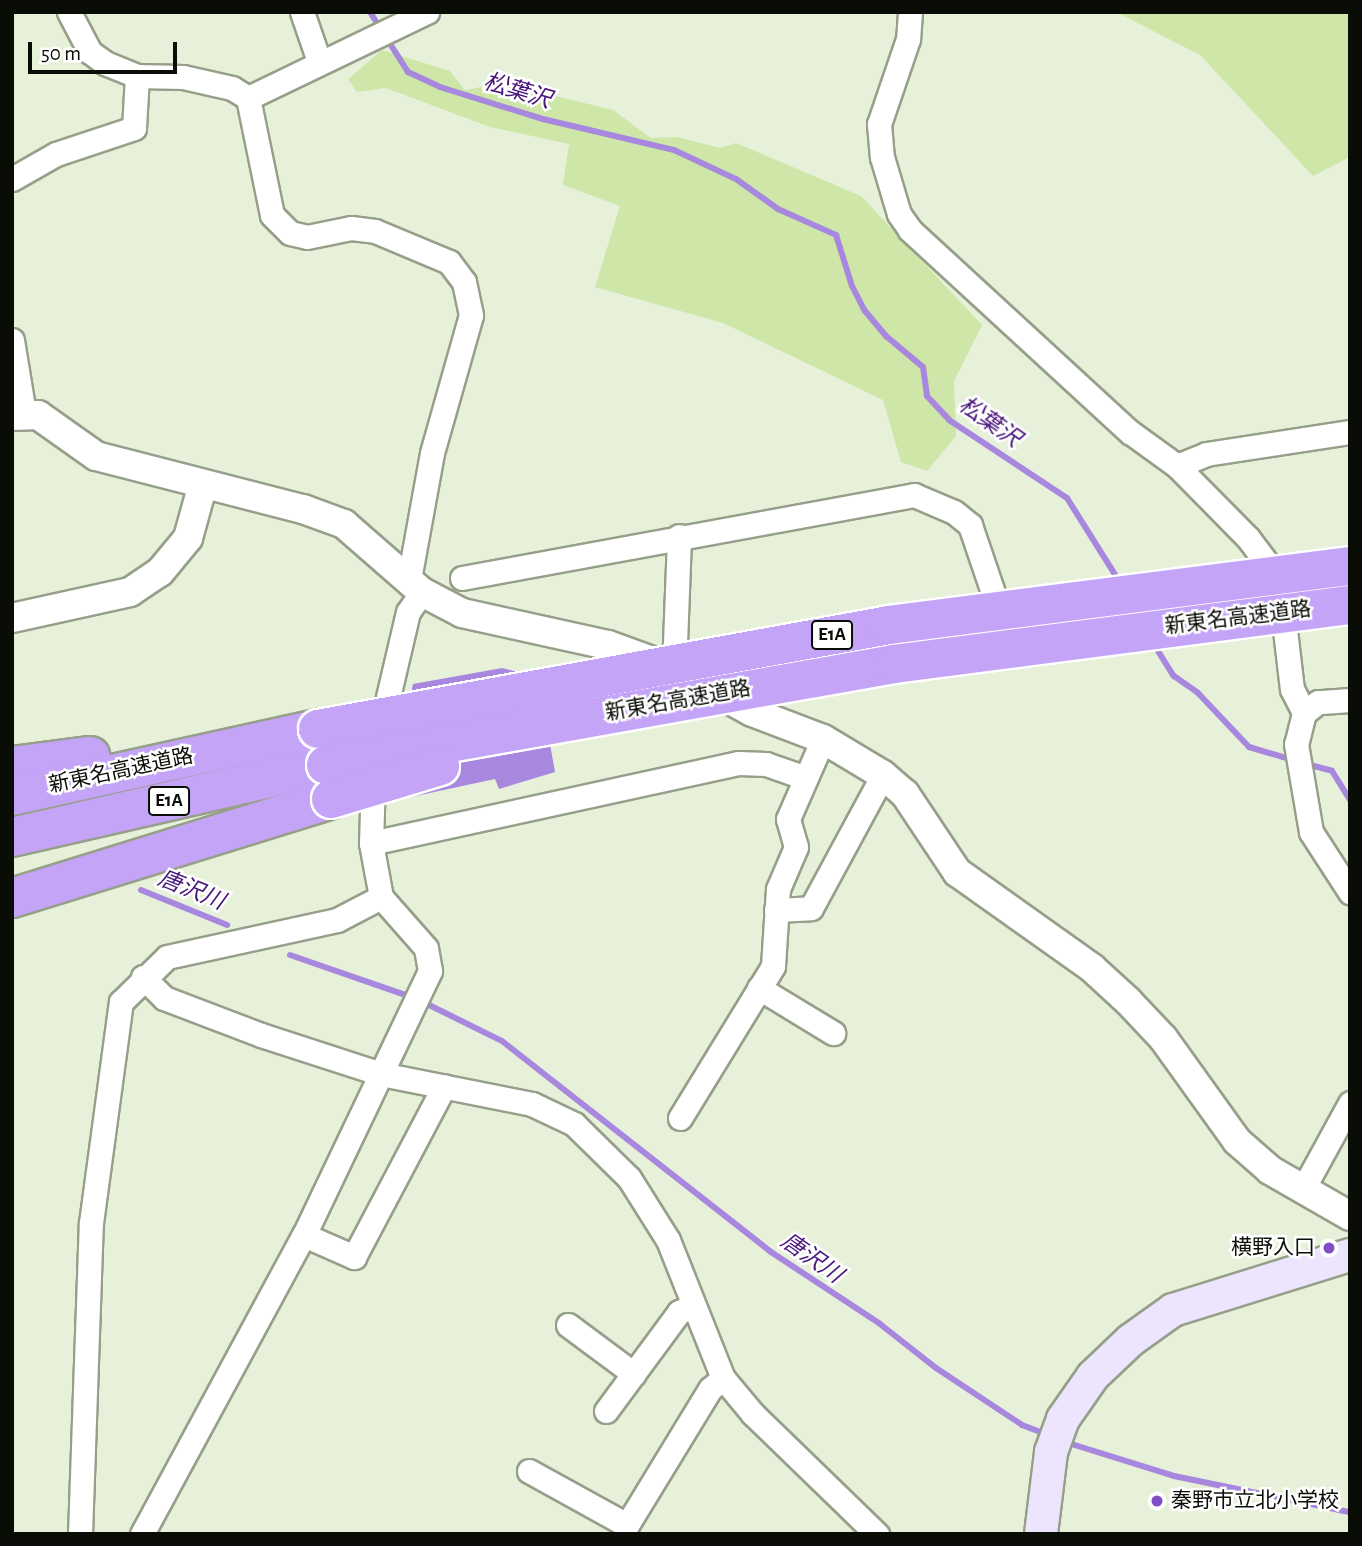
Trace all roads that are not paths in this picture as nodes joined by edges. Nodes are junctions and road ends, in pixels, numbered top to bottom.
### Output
1 (69, 12) edge
2 (302, 12) edge
3 (427, 12) edge
4 (910, 12) edge
5 (319, 61) junction
6 (137, 76) junction
7 (248, 98) junction
8 (12, 179) edge
9 (12, 340) edge
10 (18, 414) edge
11 (1350, 432) edge
12 (1177, 466) junction
13 (203, 484) junction
14 (679, 536) junction
15 (1350, 566) edge
16 (462, 578) dead end
17 (416, 586) junction
18 (1350, 605) edge
19 (12, 618) edge
20 (1015, 658) dead end
21 (674, 669) junction
22 (1350, 700) edge
23 (1304, 713) junction
24 (823, 739) junction
25 (325, 764) junction
26 (12, 766) edge
27 (883, 775) junction
28 (806, 778) junction
29 (12, 796) edge
30 (12, 838) edge
31 (371, 843) junction
32 (1350, 892) edge
33 (380, 897) junction
34 (12, 898) edge
35 (776, 910) junction
36 (143, 977) junction
37 (760, 988) junction
38 (833, 1033) dead end
39 (381, 1074) junction
40 (444, 1086) junction
41 (1350, 1103) edge
42 (680, 1118) dead end
43 (1303, 1189) junction
44 (1350, 1216) edge
45 (304, 1235) junction
46 (1350, 1255) edge
47 (693, 1306) junction
48 (568, 1325) dead end
49 (634, 1374) junction
50 (723, 1378) junction
51 (606, 1411) dead end
52 (529, 1471) dead end
53 (80, 1534) edge
54 (142, 1534) edge
55 (877, 1534) edge
56 (1041, 1534) edge

1 - 6 street
2 - 5 street
3 - 5 street
4 - 12 street
5 - 7 street
6 - 7 street
6 - 8 street
7 - 17 street
9 - 10 street
10 - 13 street
11 - 12 street
12 - 23 street
13 - 17 street
13 - 19 street
14 - 16 street
14 - 20 street
14 - 21 street
15 - 25 highway, 新東名高速道路 / E1A, bridge
17 - 21 street
17 - 31 street
18 - 25 highway, 新東名高速道路 / E1A, bridge
21 - 24 street
22 - 23 street
23 - 32 street
24 - 27 street
24 - 28 street
25 - 26 highway
25 - 29 highway, 新東名高速道路 / E1A
25 - 30 highway, 新東名高速道路 / E1A
25 - 34 highway
27 - 35 street
27 - 43 street
28 - 31 street
28 - 35 street
31 - 33 street
33 - 36 street
33 - 39 street
35 - 37 street
36 - 39 street
36 - 53 street
37 - 38 street
37 - 42 street
39 - 40 street
39 - 45 street
40 - 45 street
40 - 47 street
41 - 43 street
43 - 44 street
45 - 54 street
46 - 56 main road
47 - 49 street
47 - 50 street
48 - 49 street
49 - 51 street
50 - 52 street
50 - 55 street

